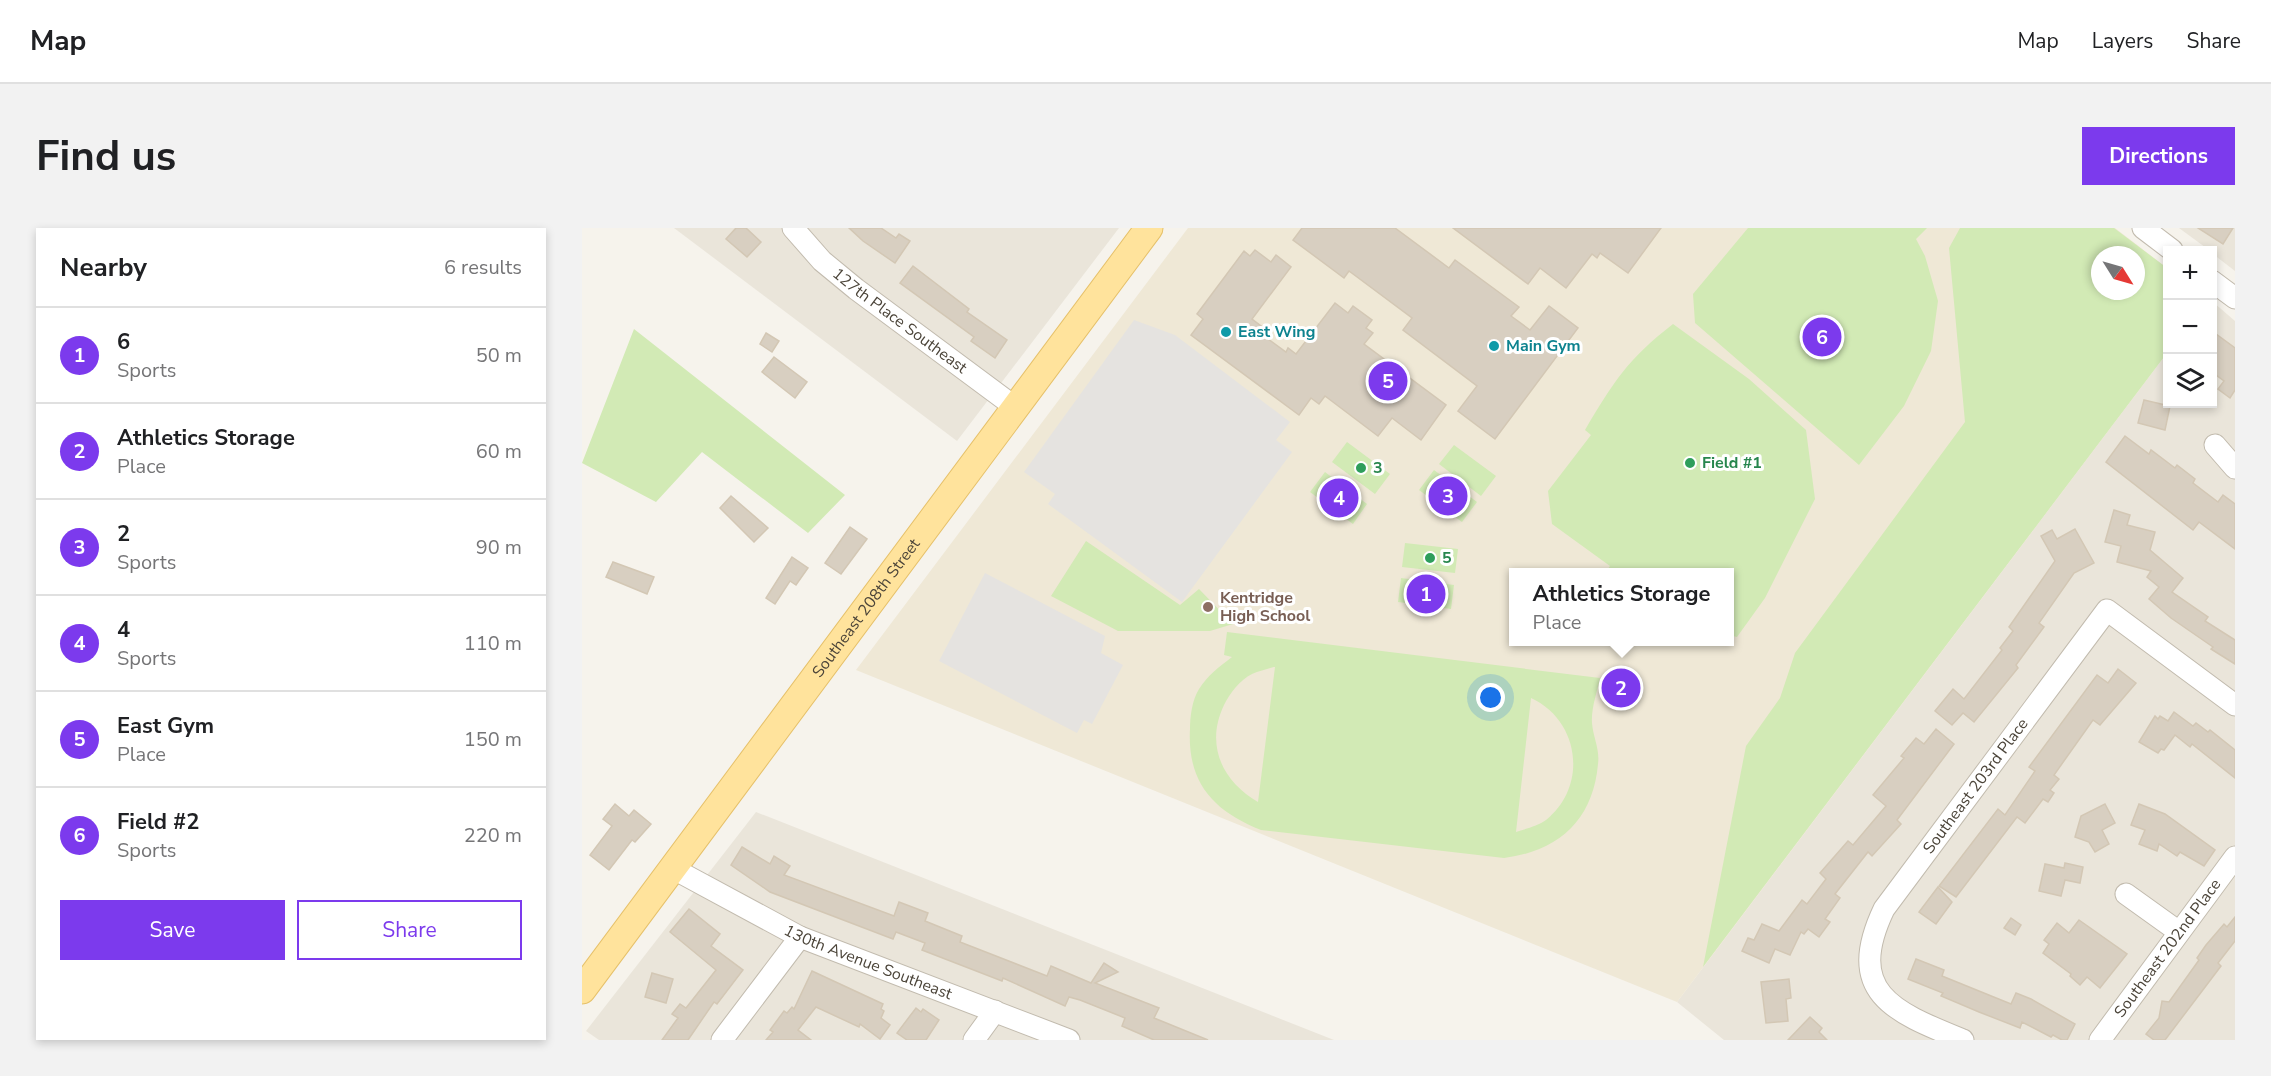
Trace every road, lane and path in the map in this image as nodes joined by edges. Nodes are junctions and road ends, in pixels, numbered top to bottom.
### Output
1 (793, 228) edge
2 (1149, 228) edge
3 (2143, 228) edge
4 (2167, 246) edge
5 (2217, 285) edge
6 (2235, 298) edge
7 (1015, 408) junction
8 (2215, 445) dead end
9 (2235, 468) edge
10 (2235, 705) edge
11 (2235, 858) edge
12 (672, 868) junction
13 (2127, 894) dead end
14 (2179, 932) junction
15 (800, 937) junction
16 (582, 990) edge
17 (995, 1011) junction
18 (722, 1040) edge
19 (974, 1040) edge
20 (1070, 1040) edge
21 (1964, 1040) edge
22 (2100, 1040) edge

1 - 7 street, 127th Place Southeast
2 - 7 main road, Southeast 208th Street
3 - 4 street
5 - 6 street
7 - 12 main road, Southeast 208th Street
8 - 9 street
10 - 21 street, Southeast 203rd Place
11 - 14 street, Southeast 202nd Place
12 - 15 street, 130th Avenue Southeast
12 - 16 main road, Southeast 208th Street
13 - 14 street
14 - 22 street, Southeast 202nd Place
15 - 17 street, 130th Avenue Southeast
15 - 18 street
17 - 19 street
17 - 20 street, 130th Avenue Southeast

